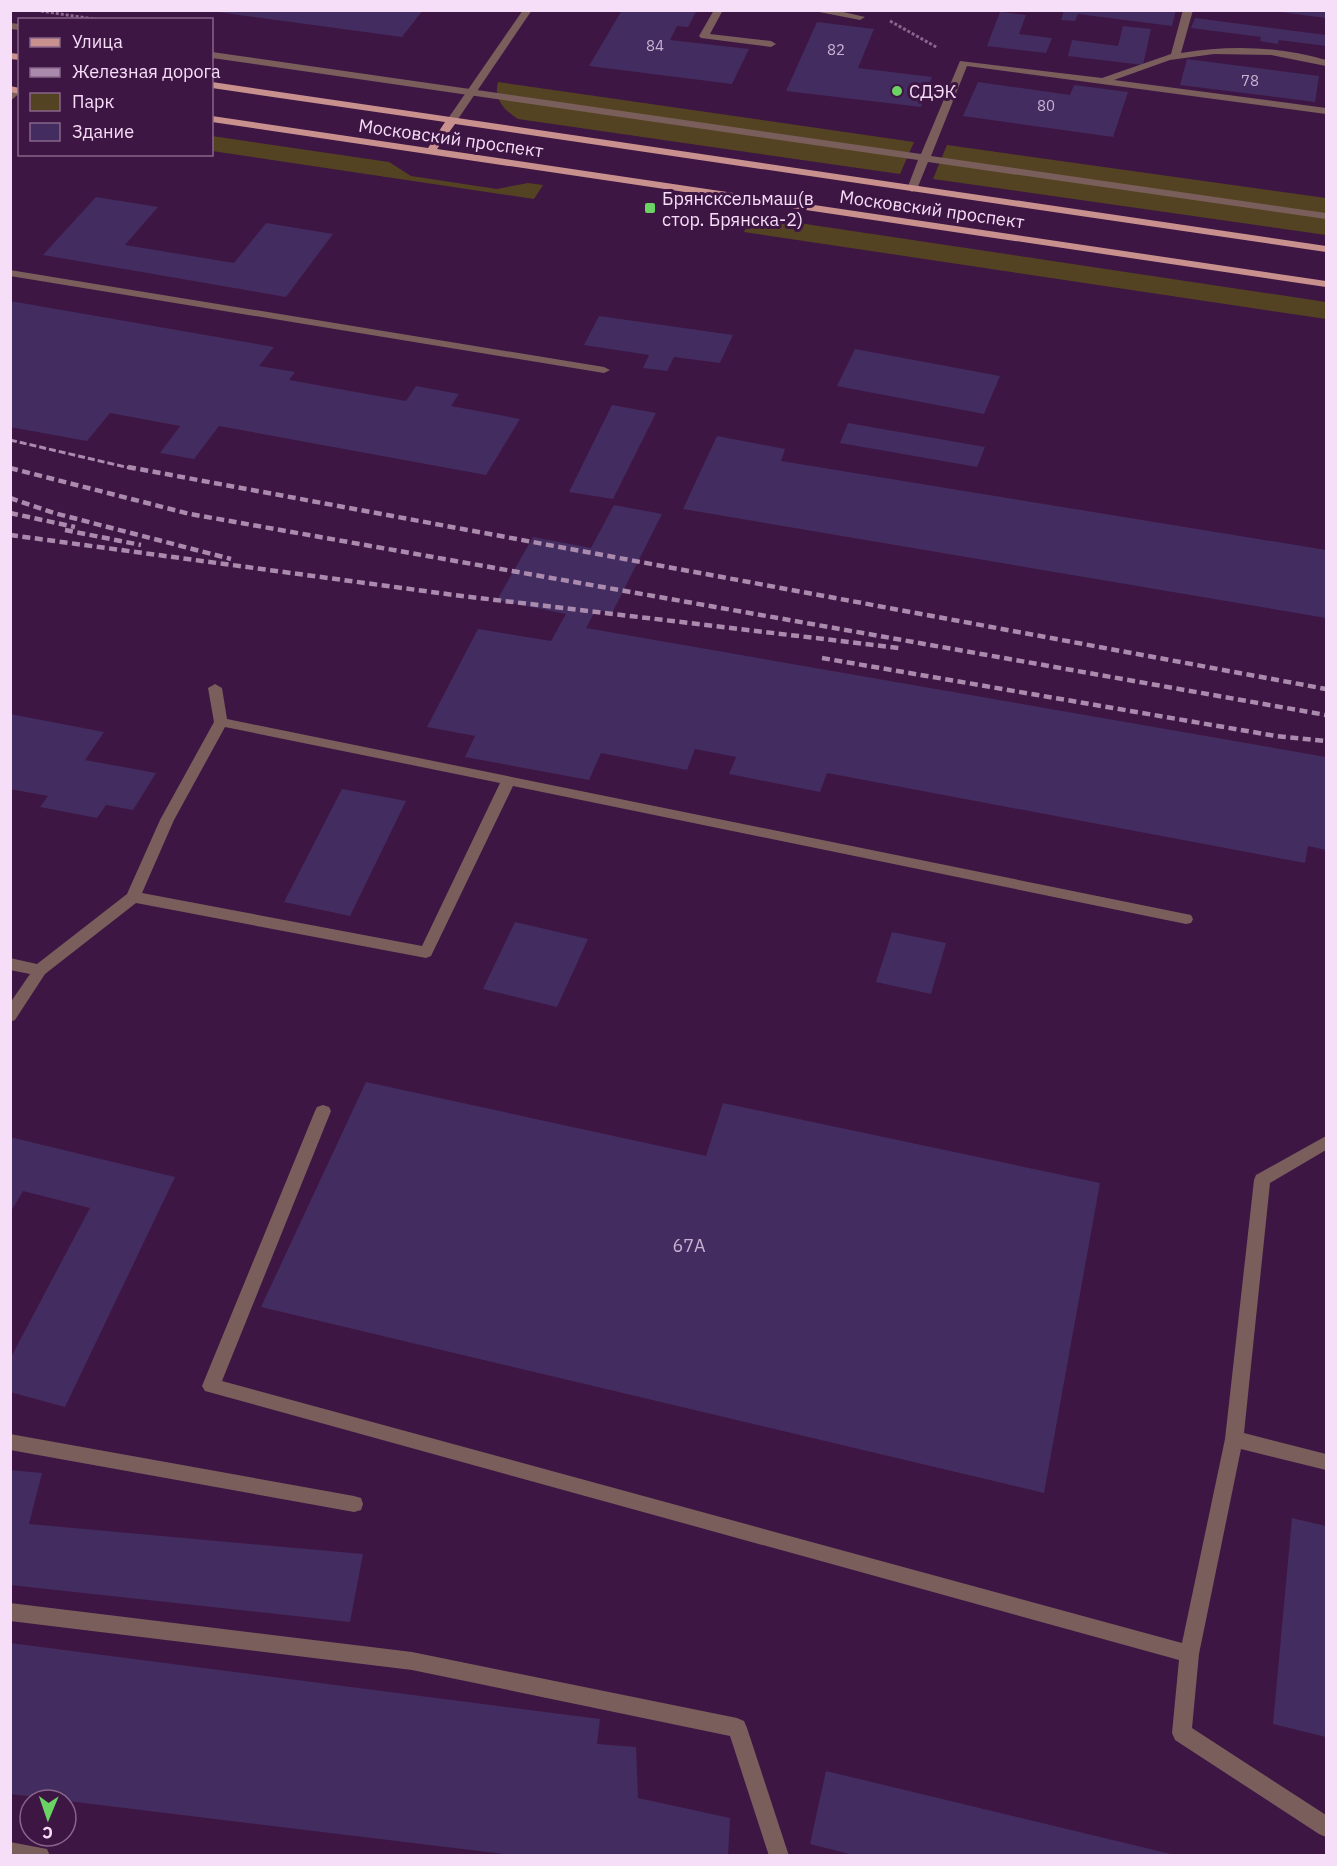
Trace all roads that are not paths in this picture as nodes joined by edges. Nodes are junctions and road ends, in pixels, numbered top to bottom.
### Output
1 (528, 10) edge
2 (718, 10) edge
3 (813, 10) edge
4 (1188, 10) edge
5 (860, 17) road end
6 (771, 44) dead end
7 (213, 55) edge
8 (1175, 56) junction
9 (1326, 63) edge
10 (1100, 81) junction
11 (213, 85) edge
12 (471, 93) junction
13 (1326, 111) edge
14 (213, 119) edge
15 (452, 120) junction
16 (429, 152) junction
17 (924, 158) junction
18 (912, 189) junction
19 (1326, 216) edge
20 (1326, 249) edge
21 (10, 273) edge
22 (1326, 284) edge
23 (604, 370) dead end
24 (215, 688) dead end
25 (221, 722) junction
26 (509, 780) junction
27 (133, 897) junction
28 (1186, 919) dead end
29 (10, 964) edge
30 (40, 970) junction
31 (10, 1016) edge
32 (323, 1111) dead end
33 (1326, 1142) edge
34 (1234, 1439) junction
35 (10, 1442) edge
36 (1326, 1462) edge
37 (354, 1504) dead end
38 (10, 1612) edge
39 (1189, 1654) junction
40 (1326, 1827) edge
41 (10, 1852) edge
42 (39, 1856) edge
43 (779, 1856) edge

1 - 12 street
2 - 6 street
3 - 5 street
4 - 8 street
7 - 12 street
8 - 9 street
8 - 10 street
10 - 13 street
10 - 17 street
11 - 15 main road, Московский проспект
12 - 15 street
12 - 17 street
14 - 16 main road, Московский проспект
15 - 16 main road
15 - 18 main road, Московский проспект
16 - 22 main road, Московский проспект
17 - 18 street
17 - 19 street
18 - 20 main road, Московский проспект
21 - 23 street
24 - 25 street
25 - 26 street
25 - 27 street
26 - 27 street
26 - 28 street
27 - 30 street
29 - 30 street
30 - 31 street
32 - 39 street
33 - 34 street
34 - 36 street
34 - 39 street
35 - 37 street
38 - 43 street
39 - 40 street
41 - 42 street

